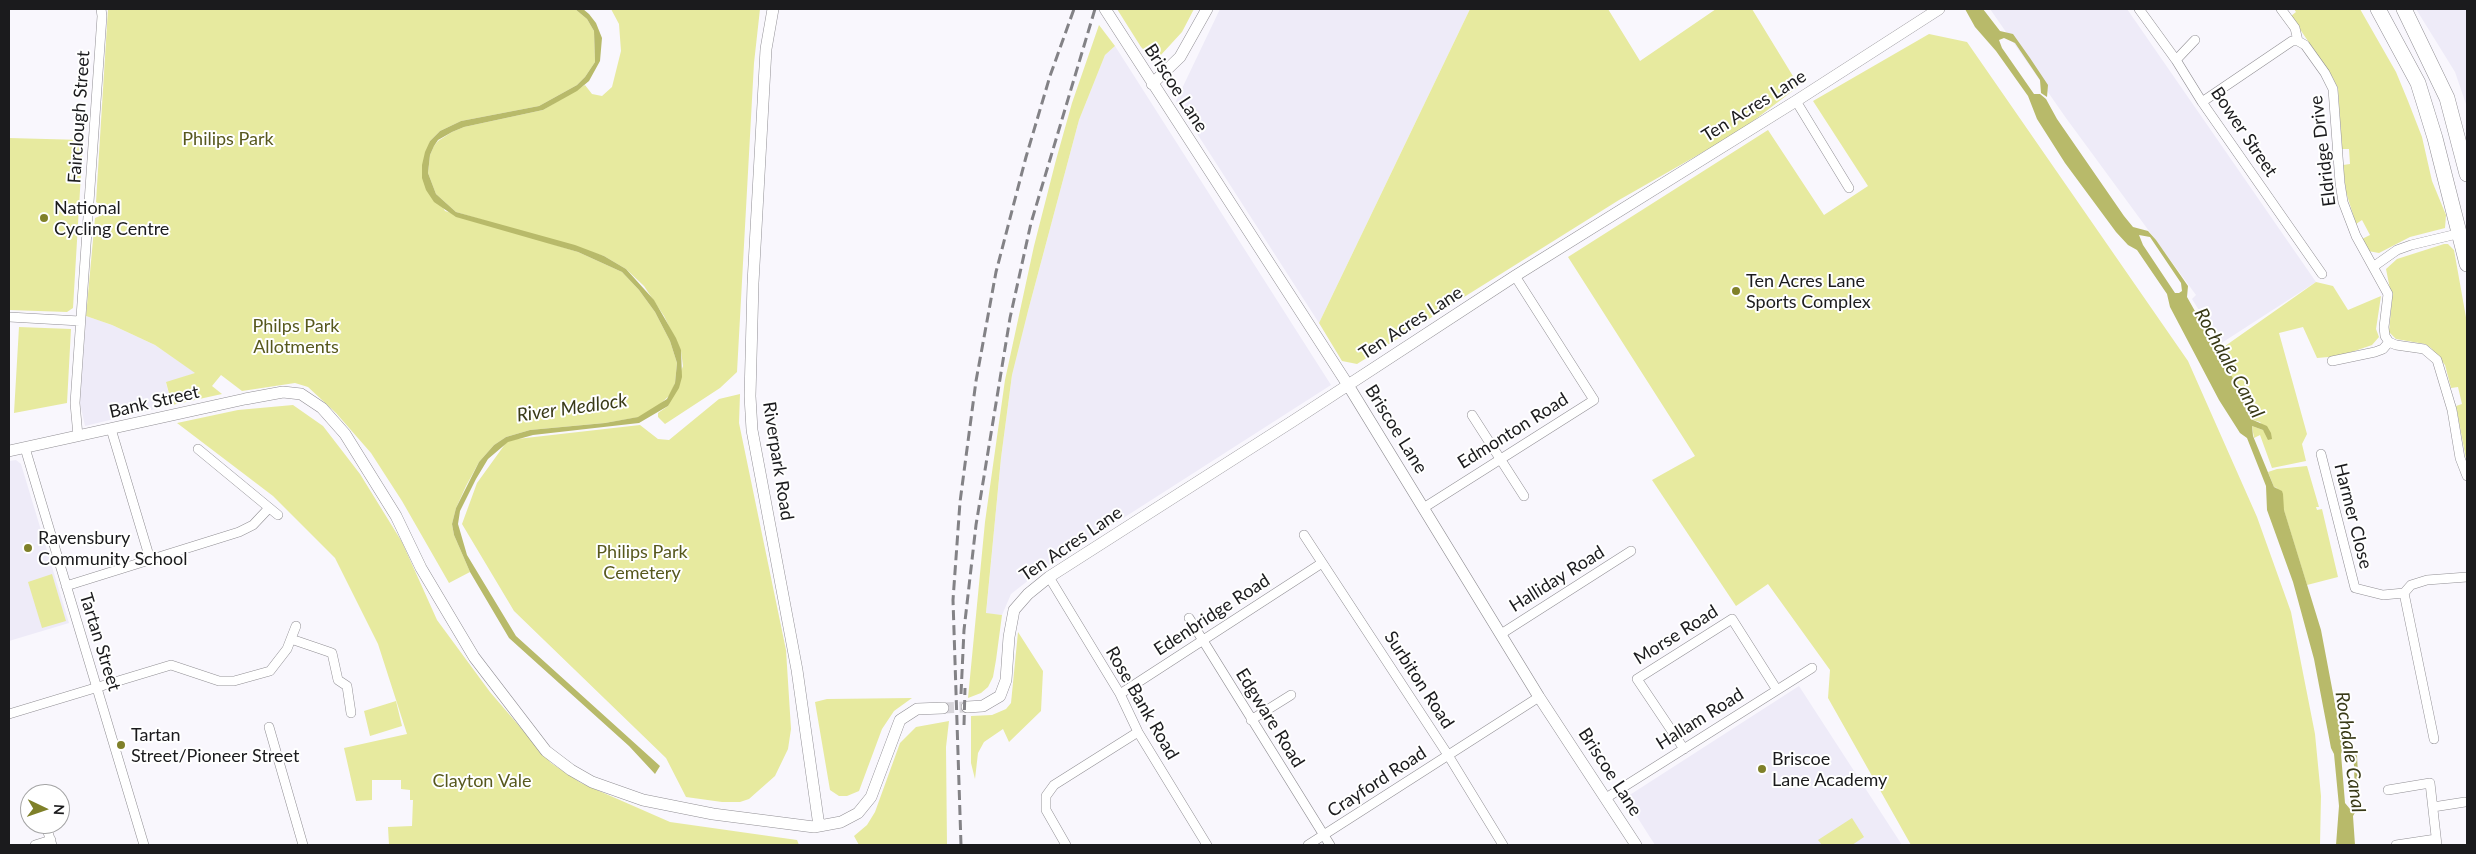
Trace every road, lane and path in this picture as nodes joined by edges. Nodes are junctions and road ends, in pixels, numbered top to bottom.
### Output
1 (101, 9) edge
2 (773, 9) edge
3 (1105, 9) edge
4 (1207, 9) edge
5 (1939, 9) edge
6 (2138, 9) edge
7 (2282, 9) edge
8 (2378, 9) edge
9 (2404, 9) edge
10 (2196, 40) dead end
11 (2298, 41) junction
12 (2176, 60) junction
13 (1152, 84) junction
14 (1796, 101) junction
15 (2202, 102) junction
16 (2467, 174) edge
17 (1849, 188) dead end
18 (2460, 233) junction
19 (2467, 264) edge
20 (2373, 267) junction
21 (2322, 274) dead end
22 (1515, 276) junction
23 (9, 317) edge
24 (80, 321) junction
25 (2389, 342) junction
26 (2332, 361) dead end
27 (1348, 386) junction
28 (1472, 415) dead end
29 (111, 429) junction
30 (78, 436) junction
31 (25, 448) junction
32 (198, 449) dead end
33 (9, 451) edge
34 (2320, 454) dead end
35 (1500, 458) junction
36 (2467, 476) edge
37 (1524, 496) dead end
38 (1425, 507) junction
39 (269, 508) junction
40 (278, 515) dead end
41 (1304, 535) dead end
42 (1631, 551) dead end
43 (150, 559) junction
44 (1322, 564) junction
45 (1048, 577) junction
46 (2467, 577) edge
47 (66, 586) junction
48 (2404, 593) junction
49 (1189, 618) dead end
50 (296, 626) dead end
51 (1501, 634) junction
52 (291, 639) junction
53 (1202, 640) junction
54 (1812, 668) dead end
55 (96, 687) junction
56 (1777, 690) junction
57 (1120, 694) junction
58 (1291, 695) dead end
59 (1539, 697) junction
60 (967, 707) tunnel mouth
61 (943, 708) tunnel mouth
62 (351, 713) dead end
63 (9, 714) edge
64 (1251, 720) junction
65 (269, 727) dead end
66 (1138, 732) junction
67 (2434, 739) dead end
68 (1684, 749) junction
69 (1448, 755) junction
70 (2388, 790) dead end
71 (1606, 798) junction
72 (2465, 802) dead end
73 (2433, 807) junction
74 (819, 826) junction
75 (1324, 835) junction
76 (2436, 842) edge
77 (52, 843) edge
78 (36, 845) edge
79 (144, 845) edge
80 (303, 845) edge
81 (1066, 845) edge
82 (1207, 845) edge
83 (1308, 845) edge
84 (1330, 845) edge
85 (1504, 845) edge
86 (1636, 845) edge
87 (2396, 845) edge

1 - 24 street, Fairclough Street
2 - 74 street, Riverpark Road
3 - 13 street, Briscoe Lane
4 - 13 street
5 - 14 street, Ten Acres Lane
6 - 12 street, Bower Street
7 - 11 street
8 - 18 highway
9 - 16 highway
10 - 12 street
11 - 15 street
11 - 20 street, Eldridge Drive
12 - 15 street, Bower Street
13 - 27 street, Briscoe Lane
14 - 17 street
14 - 22 street, Ten Acres Lane
15 - 21 street, Bower Street
18 - 19 highway
18 - 20 street
20 - 25 street, Eldridge Drive
22 - 27 street, Ten Acres Lane
22 - 35 street, Edmonton Road
23 - 24 street
24 - 30 street, Fairclough Street
25 - 26 street
25 - 36 street
27 - 38 street, Briscoe Lane
27 - 45 street, Ten Acres Lane
28 - 35 street
29 - 30 street, Bank Street
29 - 43 street
29 - 74 street, Bank Street
30 - 31 street, Bank Street
31 - 33 street, Bank Street
31 - 47 street, Tartan Street
32 - 39 street
34 - 48 street, Harmer Close
35 - 37 street
35 - 38 street, Edmonton Road
38 - 51 street, Briscoe Lane
39 - 40 street
39 - 43 street
41 - 44 street, Surbiton Road
42 - 51 street, Halliday Road
43 - 47 street
44 - 53 street, Edenbridge Road
44 - 69 street, Surbiton Road
45 - 57 street, Rose Bank Road
45 - 60 street, Ten Acres Lane
46 - 48 street, Harmer Close
47 - 55 street, Tartan Street
48 - 67 street
49 - 53 street, Edgware Road
50 - 52 street
51 - 59 street, Briscoe Lane
52 - 55 street
52 - 62 street
53 - 57 street, Edenbridge Road
53 - 64 street, Edgware Road
54 - 56 street, Hallam Road
55 - 63 street
55 - 79 street, Tartan Street
56 - 68 street, Hallam Road
56 - 68 street, Morse Road
57 - 66 street, Rose Bank Road
58 - 64 street
59 - 69 street, Crayford Road
59 - 71 street, Briscoe Lane
61 - 74 street
64 - 75 street, Edgware Road
65 - 80 street
66 - 81 street
66 - 82 street, Rose Bank Road
68 - 71 street, Hallam Road
69 - 75 street, Crayford Road
69 - 85 street, Surbiton Road
70 - 73 street
71 - 86 street, Briscoe Lane
72 - 73 street
73 - 76 street
75 - 83 street, Crayford Road
75 - 84 street, Edgware Road
76 - 87 street
77 - 78 street

